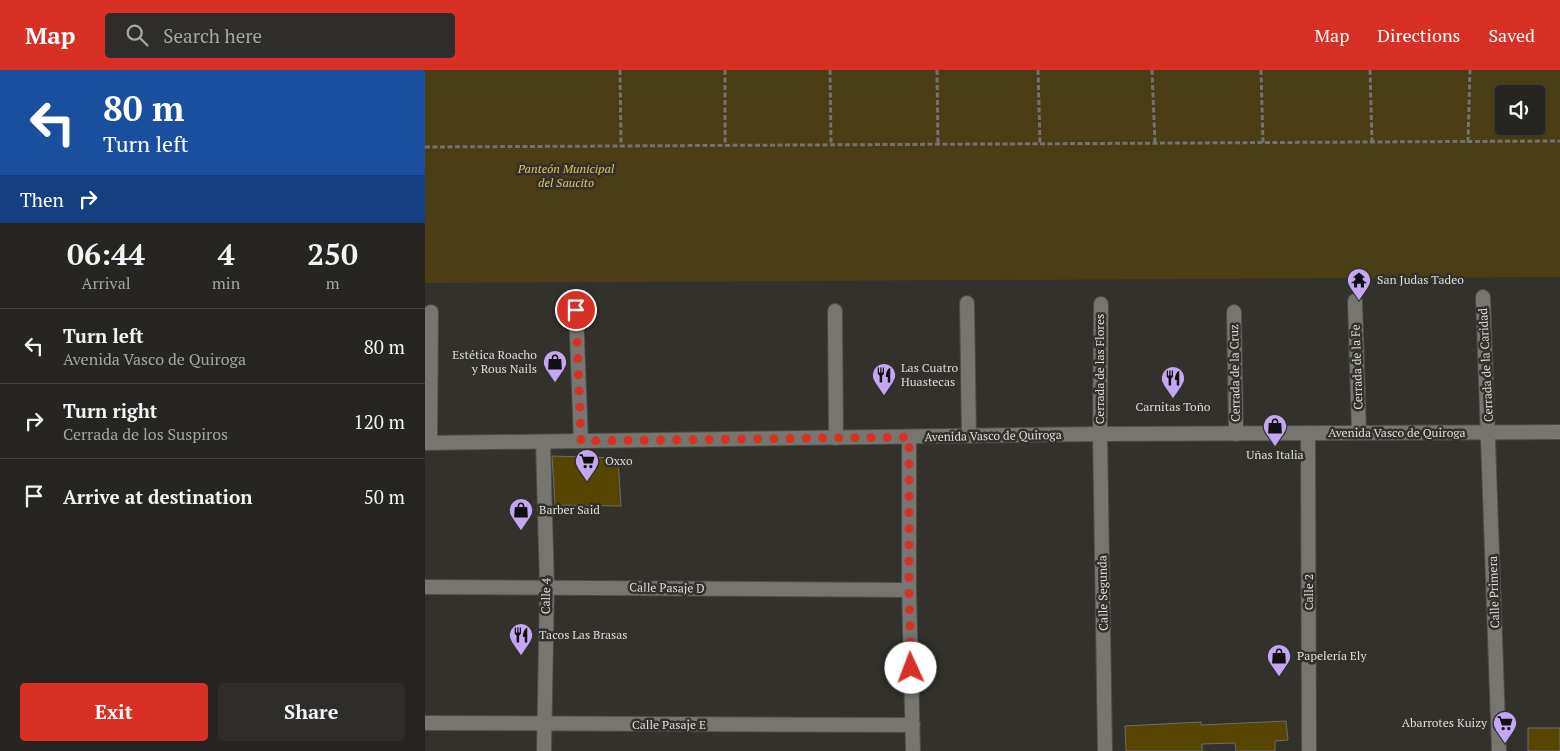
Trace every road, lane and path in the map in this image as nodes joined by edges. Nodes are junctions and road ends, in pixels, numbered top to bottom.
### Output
1 (619, 70) edge
2 (725, 70) edge
3 (830, 70) edge
4 (937, 70) edge
5 (1038, 70) edge
6 (1152, 70) edge
7 (1261, 70) edge
8 (1370, 70) edge
9 (1470, 70) edge
10 (1560, 141) edge
11 (1372, 142) junction
12 (1467, 142) junction
13 (1155, 143) junction
14 (1263, 143) junction
15 (939, 144) junction
16 (1040, 144) junction
17 (725, 145) junction
18 (831, 145) junction
19 (621, 146) junction
20 (425, 147) edge
21 (1483, 297) dead end
22 (1355, 302) dead end
23 (967, 303) dead end
24 (1101, 304) dead end
25 (576, 310) dead end
26 (835, 310) dead end
27 (431, 312) dead end
28 (1234, 312) dead end
29 (1359, 432) junction
30 (1560, 432) edge
31 (1308, 433) junction
32 (1489, 433) junction
33 (1100, 434) junction
34 (1236, 434) junction
35 (969, 436) junction
36 (909, 437) junction
37 (836, 438) junction
38 (581, 441) junction
39 (543, 442) junction
40 (427, 443) edge
41 (425, 587) edge
42 (547, 587) junction
43 (909, 590) junction
44 (425, 723) edge
45 (543, 724) junction
46 (913, 726) junction
47 (544, 751) edge
48 (913, 751) edge
49 (1105, 751) edge
50 (1309, 751) edge
51 (1499, 751) edge

1 - 19 path
2 - 17 path
3 - 18 path
4 - 15 path
5 - 16 path
6 - 13 path
7 - 14 path
8 - 11 path
9 - 12 path
10 - 12 path
11 - 12 path
11 - 14 path
13 - 14 path
13 - 16 path
15 - 16 path
15 - 18 path
17 - 18 path
17 - 19 path
19 - 20 path
21 - 32 street, Cerrada de la Caridad
22 - 29 street, Cerrada de la Fe
23 - 35 street
24 - 33 street, Cerrada de las Flores
25 - 38 street
26 - 37 street
27 - 40 street
28 - 34 street, Cerrada de la Cruz
29 - 31 street, Avenida Vasco de Quiroga
29 - 32 street, Avenida Vasco de Quiroga
30 - 32 street, Avenida Vasco de Quiroga
31 - 34 street, Avenida Vasco de Quiroga
31 - 50 street, Calle 2
32 - 51 street, Calle Primera
33 - 34 street, Avenida Vasco de Quiroga
33 - 35 street, Avenida Vasco de Quiroga
33 - 49 street, Calle Segunda
35 - 36 street, Avenida Vasco de Quiroga
36 - 37 street, Avenida Vasco de Quiroga
36 - 43 street
37 - 38 street, Avenida Vasco de Quiroga
38 - 39 street, Avenida Vasco de Quiroga
39 - 40 street, Avenida Vasco de Quiroga
39 - 42 street, Calle 4
41 - 42 street, Calle Pasaje D
42 - 43 street, Calle Pasaje D
42 - 45 street, Calle 4
43 - 46 street
44 - 45 street, Calle Pasaje E
45 - 46 street, Calle Pasaje E
45 - 47 street, Calle 4
46 - 48 street

